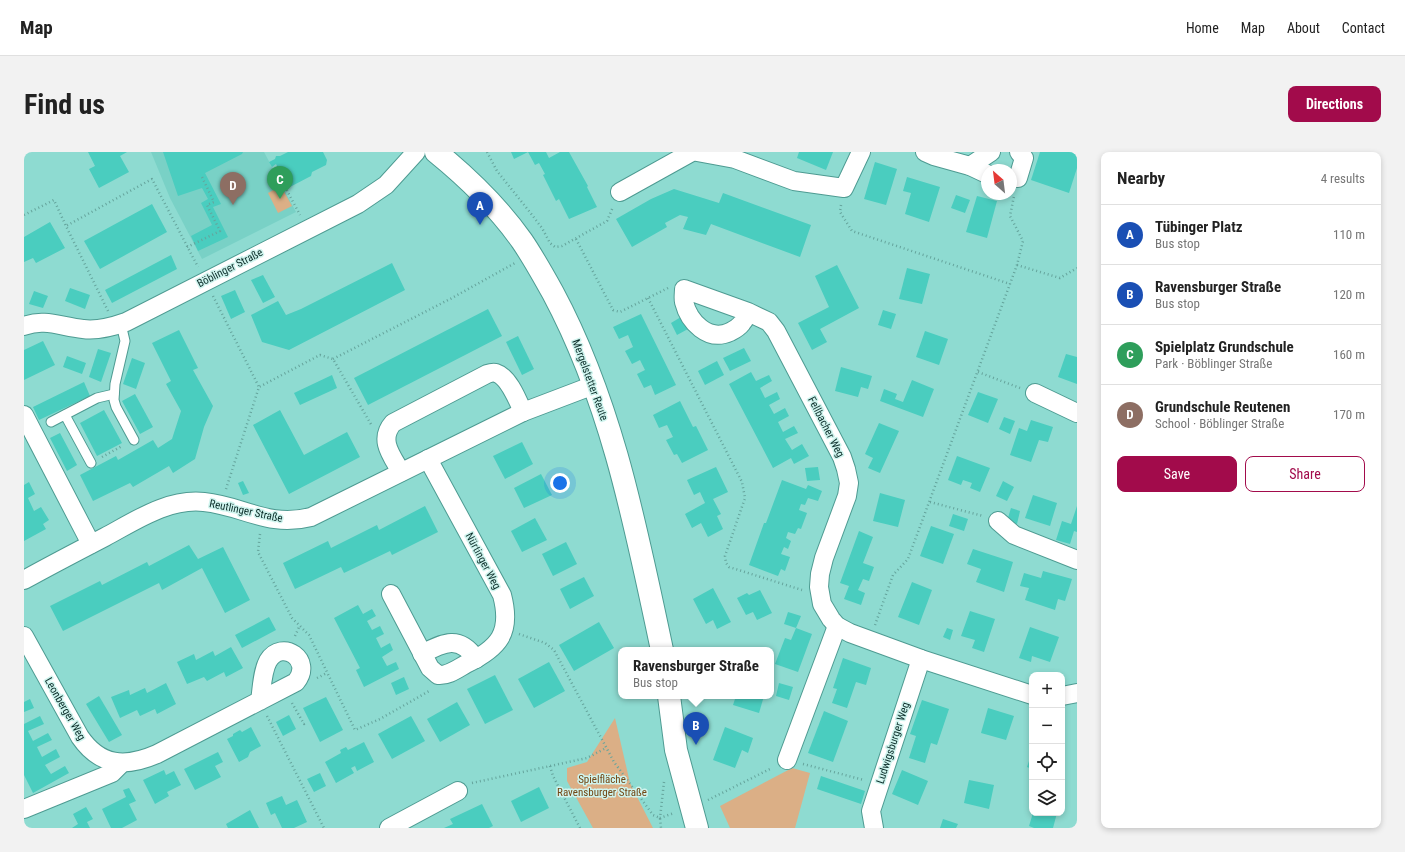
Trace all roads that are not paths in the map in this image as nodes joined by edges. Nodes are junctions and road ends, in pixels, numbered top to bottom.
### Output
1 (416, 152) edge
2 (436, 152) edge
3 (692, 152) edge
4 (697, 152) edge
5 (861, 152) edge
6 (925, 152) edge
7 (991, 152) edge
8 (1019, 152) edge
9 (970, 166) junction
10 (981, 171) edge
11 (1017, 172) edge
12 (620, 192) road end
13 (748, 312) dead end
14 (118, 325) junction
15 (24, 326) edge
16 (594, 385) junction
17 (1035, 393) road end
18 (114, 394) junction
19 (523, 412) junction
20 (1077, 413) edge
21 (24, 415) edge
22 (66, 415) junction
23 (51, 422) dead end
24 (134, 440) road end
25 (428, 459) junction
26 (91, 463) road end
27 (401, 472) junction
28 (998, 521) road end
29 (91, 544) junction
30 (1077, 560) edge
31 (24, 580) edge
32 (391, 594) dead end
33 (837, 626) junction
34 (24, 636) edge
35 (661, 647) edge
36 (422, 654) junction
37 (476, 659) junction
38 (921, 659) junction
39 (1077, 693) edge
40 (1029, 694) edge
41 (1065, 695) edge
42 (669, 699) edge
43 (260, 700) junction
44 (787, 760) road end
45 (122, 763) junction
46 (458, 791) road end
47 (24, 809) edge
48 (389, 828) edge
49 (697, 828) edge
50 (874, 828) edge

1 - 14 street, Böblinger Straße
2 - 16 street, Mergelstetter Reute
3 - 12 street
4 - 5 street
6 - 9 street
7 - 9 street
8 - 11 street
9 - 10 street
13 - 33 street, Fellbacher Weg
14 - 15 street, Böblinger Straße
14 - 18 lane
16 - 19 street, Reutlinger Straße
16 - 35 street, Mergelstetter Reute
17 - 20 street
18 - 22 lane
18 - 24 lane
19 - 25 street, Reutlinger Straße
19 - 27 street
21 - 29 street
22 - 23 lane
22 - 26 lane
25 - 27 street, Reutlinger Straße
25 - 37 street, Nürtinger Weg
27 - 29 street, Reutlinger Straße
28 - 30 street
29 - 31 street, Reutlinger Straße
32 - 36 street
33 - 38 street, Fellbacher Weg
33 - 44 street
34 - 45 street, Leonberger Weg
36 - 37 street
36 - 37 street, Nürtinger Weg
38 - 40 street, Fellbacher Weg
38 - 50 street, Ludwigsburger Weg
39 - 41 street
42 - 49 street
43 - 43 street, Leonberger Weg
43 - 45 street, Leonberger Weg
45 - 47 street
46 - 48 street

